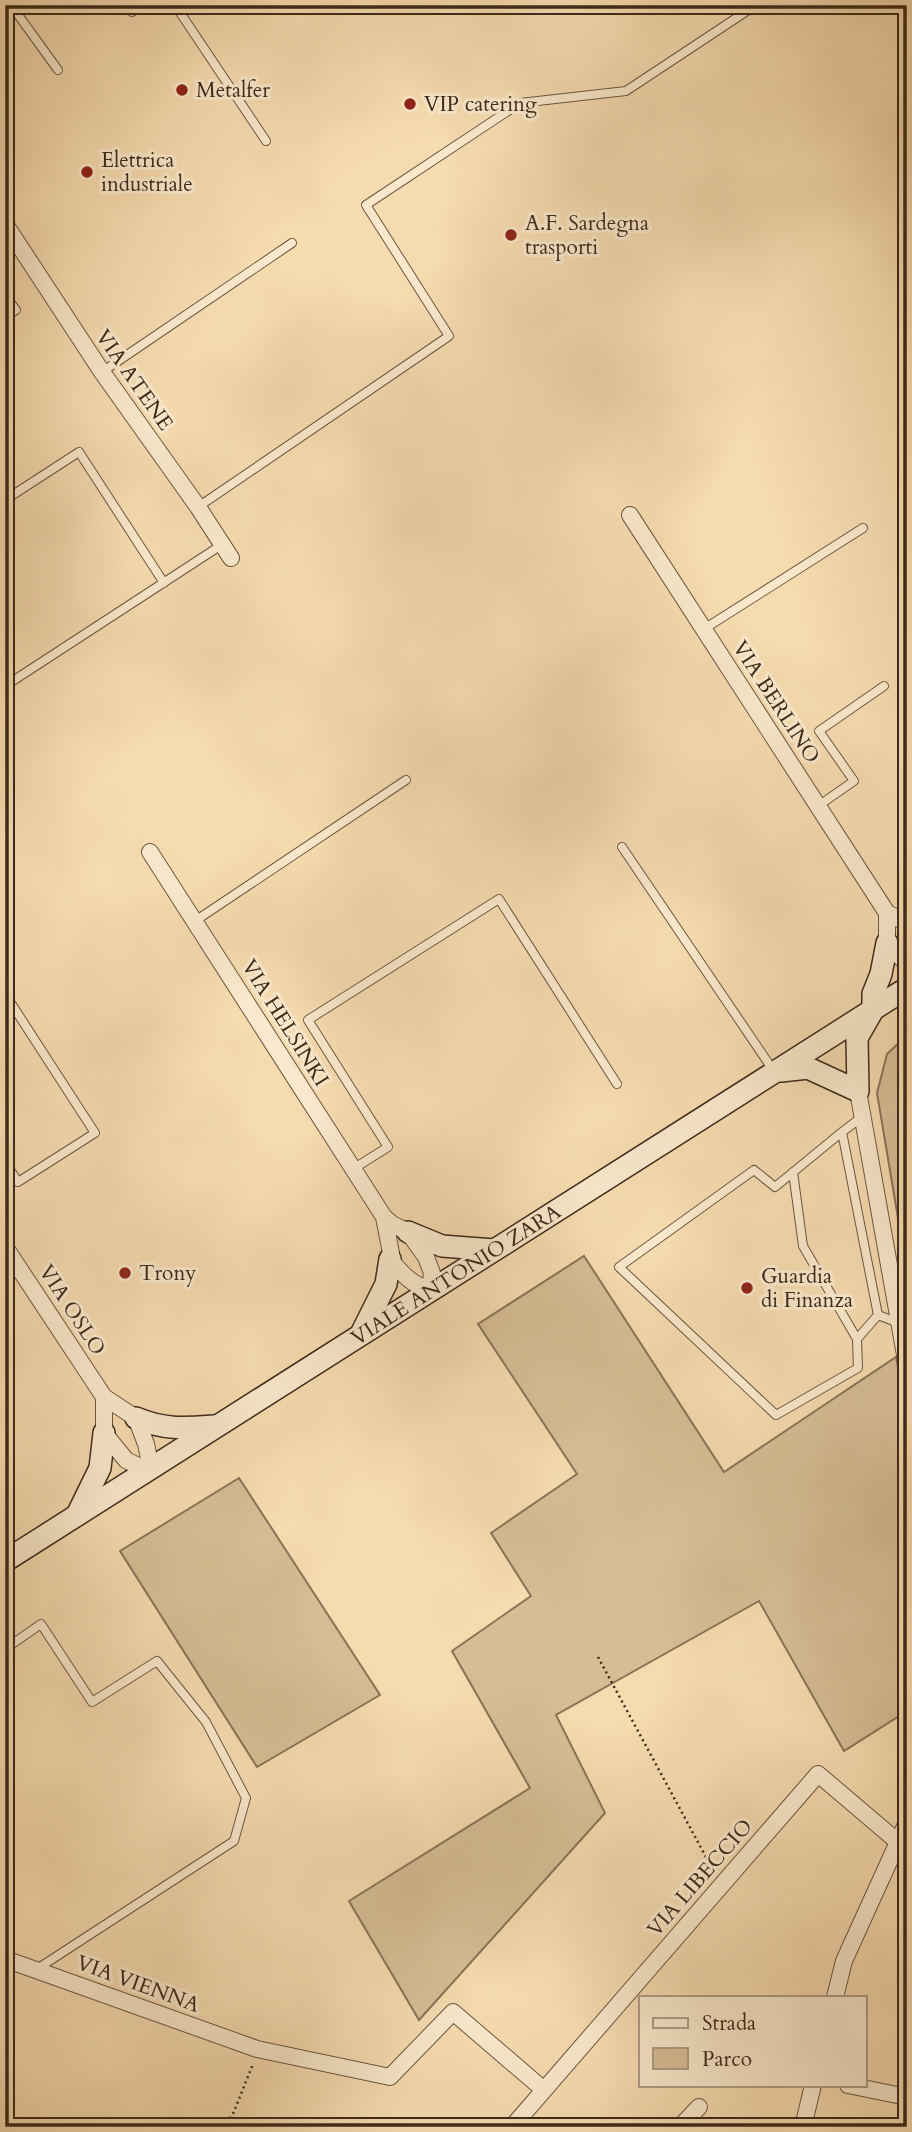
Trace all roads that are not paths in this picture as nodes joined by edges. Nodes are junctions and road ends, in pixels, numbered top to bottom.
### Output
1 (11, 5) edge
2 (127, 5) edge
3 (143, 5) edge
4 (175, 5) edge
5 (756, 5) edge
6 (58, 70) dead end
7 (266, 141) dead end
8 (5, 223) edge
9 (292, 243) dead end
10 (5, 295) edge
11 (5, 317) edge
12 (102, 372) junction
13 (5, 500) edge
14 (198, 507) junction
15 (630, 514) dead end
16 (863, 528) dead end
17 (227, 551) joint
18 (164, 583) junction
19 (704, 629) junction
20 (5, 686) edge
21 (884, 686) dead end
22 (406, 780) dead end
23 (818, 806) junction
24 (622, 847) dead end
25 (150, 852) dead end
26 (887, 913) junction
27 (195, 921) junction
28 (907, 923) edge
29 (887, 943) junction
30 (907, 964) edge
31 (907, 988) edge
32 (5, 994) edge
33 (873, 1010) junction
34 (775, 1072) junction
35 (617, 1084) dead end
36 (858, 1091) junction
37 (862, 1116) junction
38 (842, 1132) junction
39 (5, 1162) edge
40 (353, 1169) junction
41 (793, 1172) junction
42 (384, 1217) junction
43 (408, 1232) junction
44 (5, 1247) edge
45 (494, 1250) junction
46 (390, 1259) junction
47 (430, 1290) junction
48 (878, 1315) junction
49 (899, 1323) junction
50 (361, 1334) junction
51 (857, 1339) junction
52 (907, 1366) edge
53 (104, 1397) junction
54 (136, 1418) junction
55 (216, 1426) junction
56 (104, 1433) junction
57 (151, 1468) junction
58 (77, 1515) junction
59 (5, 1561) edge
60 (5, 1648) edge
61 (907, 1822) edge
62 (898, 1842) junction
63 (5, 1958) edge
64 (37, 1969) junction
65 (835, 1996) edge
66 (813, 2086) edge
67 (853, 2086) edge
68 (544, 2090) junction
69 (907, 2097) edge
70 (699, 2107) dead end
71 (512, 2127) edge
72 (680, 2127) edge
73 (803, 2127) edge

1 - 6 lane
2 - 3 lane
4 - 7 lane
5 - 14 lane
8 - 12 street, VIA ATENE
9 - 12 lane
10 - 11 lane
12 - 14 street, VIA ATENE
13 - 18 lane
14 - 17 street, VIA ATENE
15 - 19 street, VIA BERLINO
16 - 19 lane
17 - 18 lane
18 - 20 lane
19 - 23 street, VIA BERLINO
21 - 23 lane
22 - 27 lane
23 - 26 street, VIA BERLINO
24 - 34 lane
25 - 27 street, VIA HELSINKI
26 - 28 street
26 - 29 street
27 - 40 street, VIA HELSINKI
29 - 30 street
29 - 33 main road
31 - 33 main road, VIALE ANTONIO ZARA
32 - 39 lane
33 - 34 main road, VIALE ANTONIO ZARA
33 - 36 main road
34 - 36 main road
34 - 45 main road, VIALE ANTONIO ZARA
35 - 40 lane
36 - 37 street
37 - 38 lane
37 - 49 street
38 - 41 lane
38 - 48 lane
40 - 42 street, VIA HELSINKI
41 - 51 lane
41 - 51 lane
42 - 43 street, VIA HELSINKI
42 - 46 street, VIA HELSINKI
43 - 45 main road
43 - 47 street, VIA HELSINKI
44 - 53 street, VIA OSLO
45 - 47 main road, VIALE ANTONIO ZARA
46 - 47 street
46 - 50 main road
47 - 50 main road, VIALE ANTONIO ZARA
48 - 49 lane
48 - 51 lane
49 - 52 street
50 - 55 main road, VIALE ANTONIO ZARA
53 - 54 street, VIA OSLO
53 - 56 street
54 - 55 main road
54 - 57 street
55 - 57 main road, VIALE ANTONIO ZARA
56 - 57 street
56 - 58 main road
57 - 58 main road, VIALE ANTONIO ZARA
58 - 59 main road, VIALE ANTONIO ZARA
60 - 64 lane
61 - 62 street
62 - 65 street
62 - 68 street, VIA LIBECCIO
63 - 64 street, VIA VIENNA
64 - 68 street, VIA VIENNA
66 - 73 street
67 - 69 street
68 - 71 street, VIA LIBECCIO
70 - 72 street

